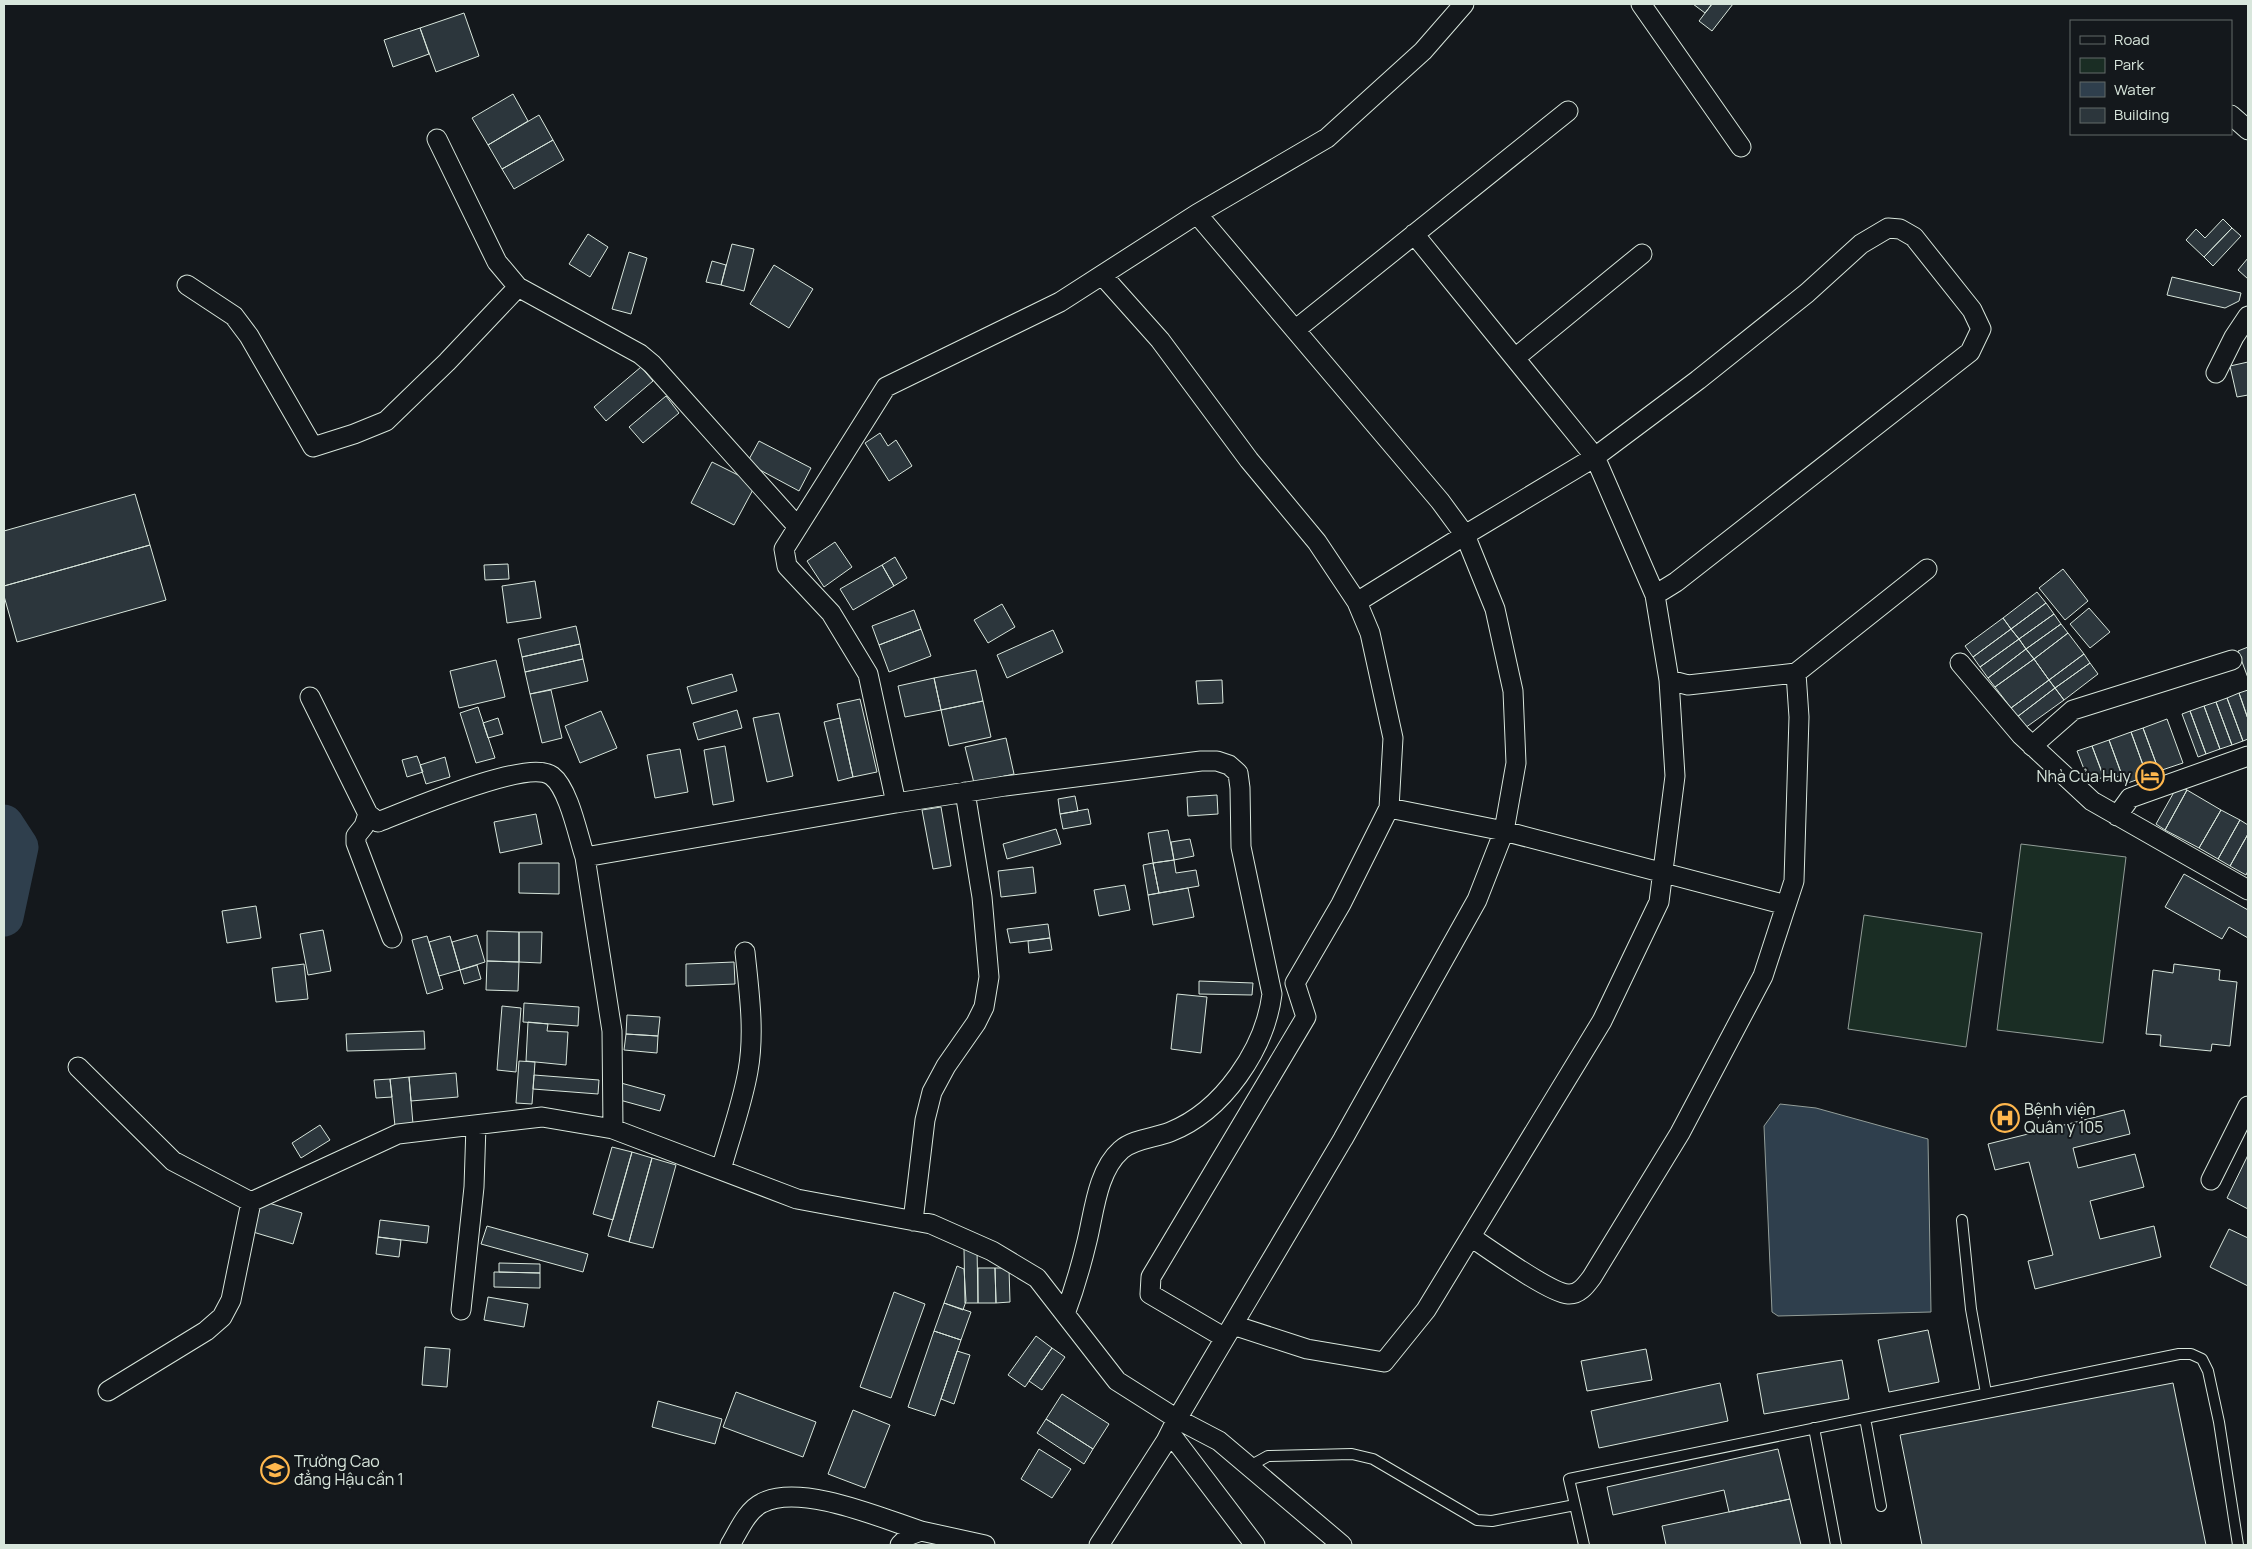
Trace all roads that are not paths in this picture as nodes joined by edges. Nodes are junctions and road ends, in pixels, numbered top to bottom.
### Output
1 (1464, 4) edge
2 (1641, 4) edge
3 (1568, 111) dead end
4 (2232, 116) edge
5 (2248, 130) edge
6 (437, 139) dead end
7 (1741, 147) dead end
8 (1197, 214) junction
9 (1414, 234) junction
10 (1642, 254) dead end
11 (1102, 275) junction
12 (186, 285) dead end
13 (518, 287) junction
14 (2248, 316) edge
15 (1295, 330) junction
16 (1515, 358) junction
17 (2216, 373) dead end
18 (1596, 457) junction
19 (797, 526) junction
20 (1465, 534) junction
21 (1927, 569) dead end
22 (1655, 594) junction
23 (1357, 602) junction
24 (2232, 660) dead end
25 (1960, 663) dead end
26 (1796, 673) junction
27 (1669, 680) junction
28 (310, 697) dead end
29 (2032, 746) junction
30 (2248, 758) edge
31 (965, 792) junction
32 (896, 803) junction
33 (1388, 808) junction
34 (368, 814) junction
35 (2117, 816) junction
36 (1504, 831) junction
37 (585, 857) junction
38 (1663, 873) junction
39 (2248, 890) edge
40 (1786, 905) junction
41 (392, 938) dead end
42 (745, 952) dead end
43 (78, 1067) dead end
44 (2248, 1106) edge
45 (476, 1125) junction
46 (613, 1130) junction
47 (721, 1170) junction
48 (2211, 1180) dead end
49 (251, 1202) junction
50 (1962, 1220) dead end
51 (914, 1221) junction
52 (1471, 1237) junction
53 (461, 1310) dead end
54 (1065, 1314) junction
55 (1229, 1331) junction
56 (108, 1391) dead end
57 (1986, 1392) junction
58 (1865, 1418) junction
59 (1174, 1426) junction
60 (1814, 1428) junction
61 (1248, 1466) junction
62 (1575, 1505) junction
63 (1881, 1506) dead end
64 (921, 1531) junction
65 (730, 1545) edge
66 (900, 1545) edge
67 (986, 1545) edge
68 (1099, 1545) edge
69 (1255, 1545) edge
70 (1342, 1545) edge
71 (1584, 1545) edge
72 (1836, 1545) edge
73 (2238, 1545) edge

1 - 8 street
2 - 7 street
3 - 9 street
4 - 5 street
6 - 13 street
8 - 11 street
8 - 15 street
9 - 15 street
9 - 16 street
10 - 16 street
11 - 19 street
11 - 23 street
12 - 13 street
13 - 19 street
14 - 17 street
15 - 20 street
16 - 18 street
18 - 20 street
18 - 22 street
18 - 22 street
19 - 32 street
20 - 23 street
20 - 36 street
21 - 26 street
22 - 27 street
23 - 33 street
24 - 29 street
25 - 29 street
26 - 27 street
26 - 40 street
27 - 38 street
28 - 34 street
29 - 35 street
30 - 35 street
31 - 32 street
31 - 51 street
31 - 54 street
32 - 37 street
33 - 36 street
33 - 55 street
34 - 37 street
34 - 41 street
35 - 39 street
36 - 38 street
36 - 55 street
37 - 46 street
38 - 40 street
38 - 52 street
40 - 52 street
42 - 47 street
43 - 49 street
44 - 48 street
45 - 46 street
45 - 49 street
45 - 53 street
46 - 47 street
47 - 51 street
49 - 56 street
50 - 57 lane
51 - 54 street
52 - 55 street
54 - 59 street
55 - 59 street
57 - 58 lane
57 - 73 lane
58 - 60 lane
58 - 63 lane
59 - 61 street
59 - 68 street
59 - 69 street
60 - 62 lane
60 - 72 lane
61 - 62 lane
61 - 70 street
62 - 71 lane
64 - 65 street
64 - 66 street
64 - 67 street

